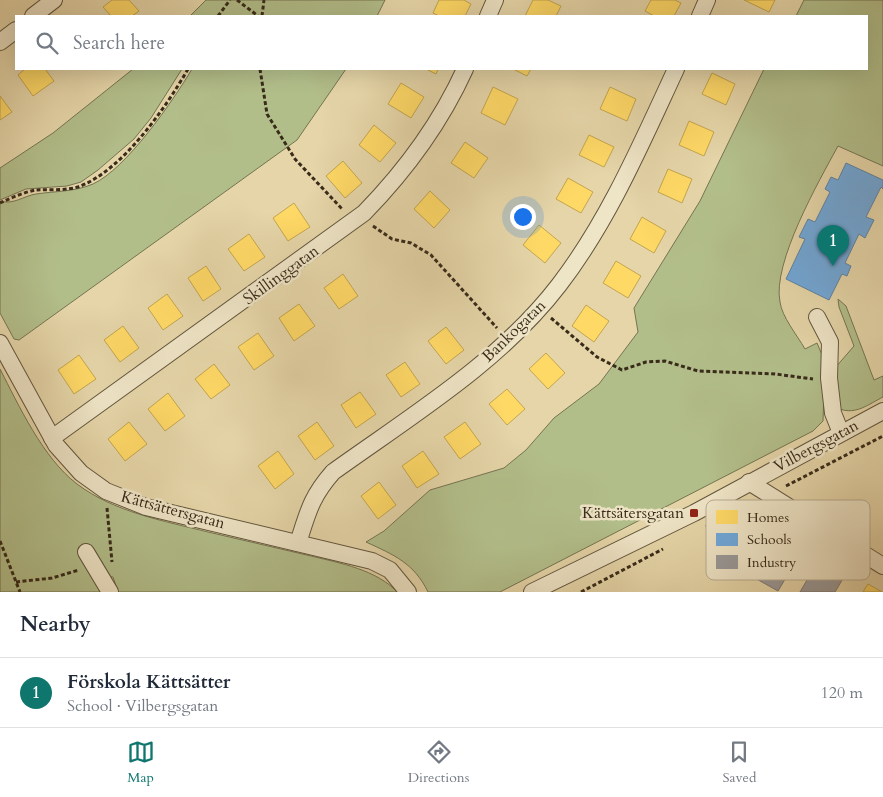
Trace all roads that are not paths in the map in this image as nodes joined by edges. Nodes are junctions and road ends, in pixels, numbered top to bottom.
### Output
1 (54, 0) edge
2 (495, 0) edge
3 (707, 0) edge
4 (34, 15) edge
5 (488, 15) edge
6 (700, 15) edge
7 (15, 31) edge
8 (0, 42) edge
9 (464, 70) edge
10 (676, 70) edge
11 (817, 317) dead end
12 (0, 343) edge
13 (883, 411) edge
14 (840, 433) junction
15 (52, 438) junction
16 (749, 482) junction
17 (717, 500) edge
18 (778, 500) edge
19 (706, 506) edge
20 (298, 543) junction
21 (86, 552) dead end
22 (870, 558) edge
23 (883, 566) edge
24 (110, 592) edge
25 (408, 592) edge
26 (534, 592) edge

1 - 4 street
2 - 5 street
3 - 6 street
7 - 8 street
9 - 15 street, Skillinggatan
10 - 20 street, Bankogatan
11 - 14 street
12 - 15 street, Kättsättersgatan
13 - 14 street, Vilbergsgatan
14 - 16 street, Vilbergsgatan
15 - 20 street, Kättsättersgatan
16 - 17 street, Vilbergsgatan
16 - 18 street, Vilbergsgatan
19 - 26 street, Vilbergsgatan
20 - 25 street, Kättsättersgatan
21 - 24 street
22 - 23 street, Vilbergsgatan

